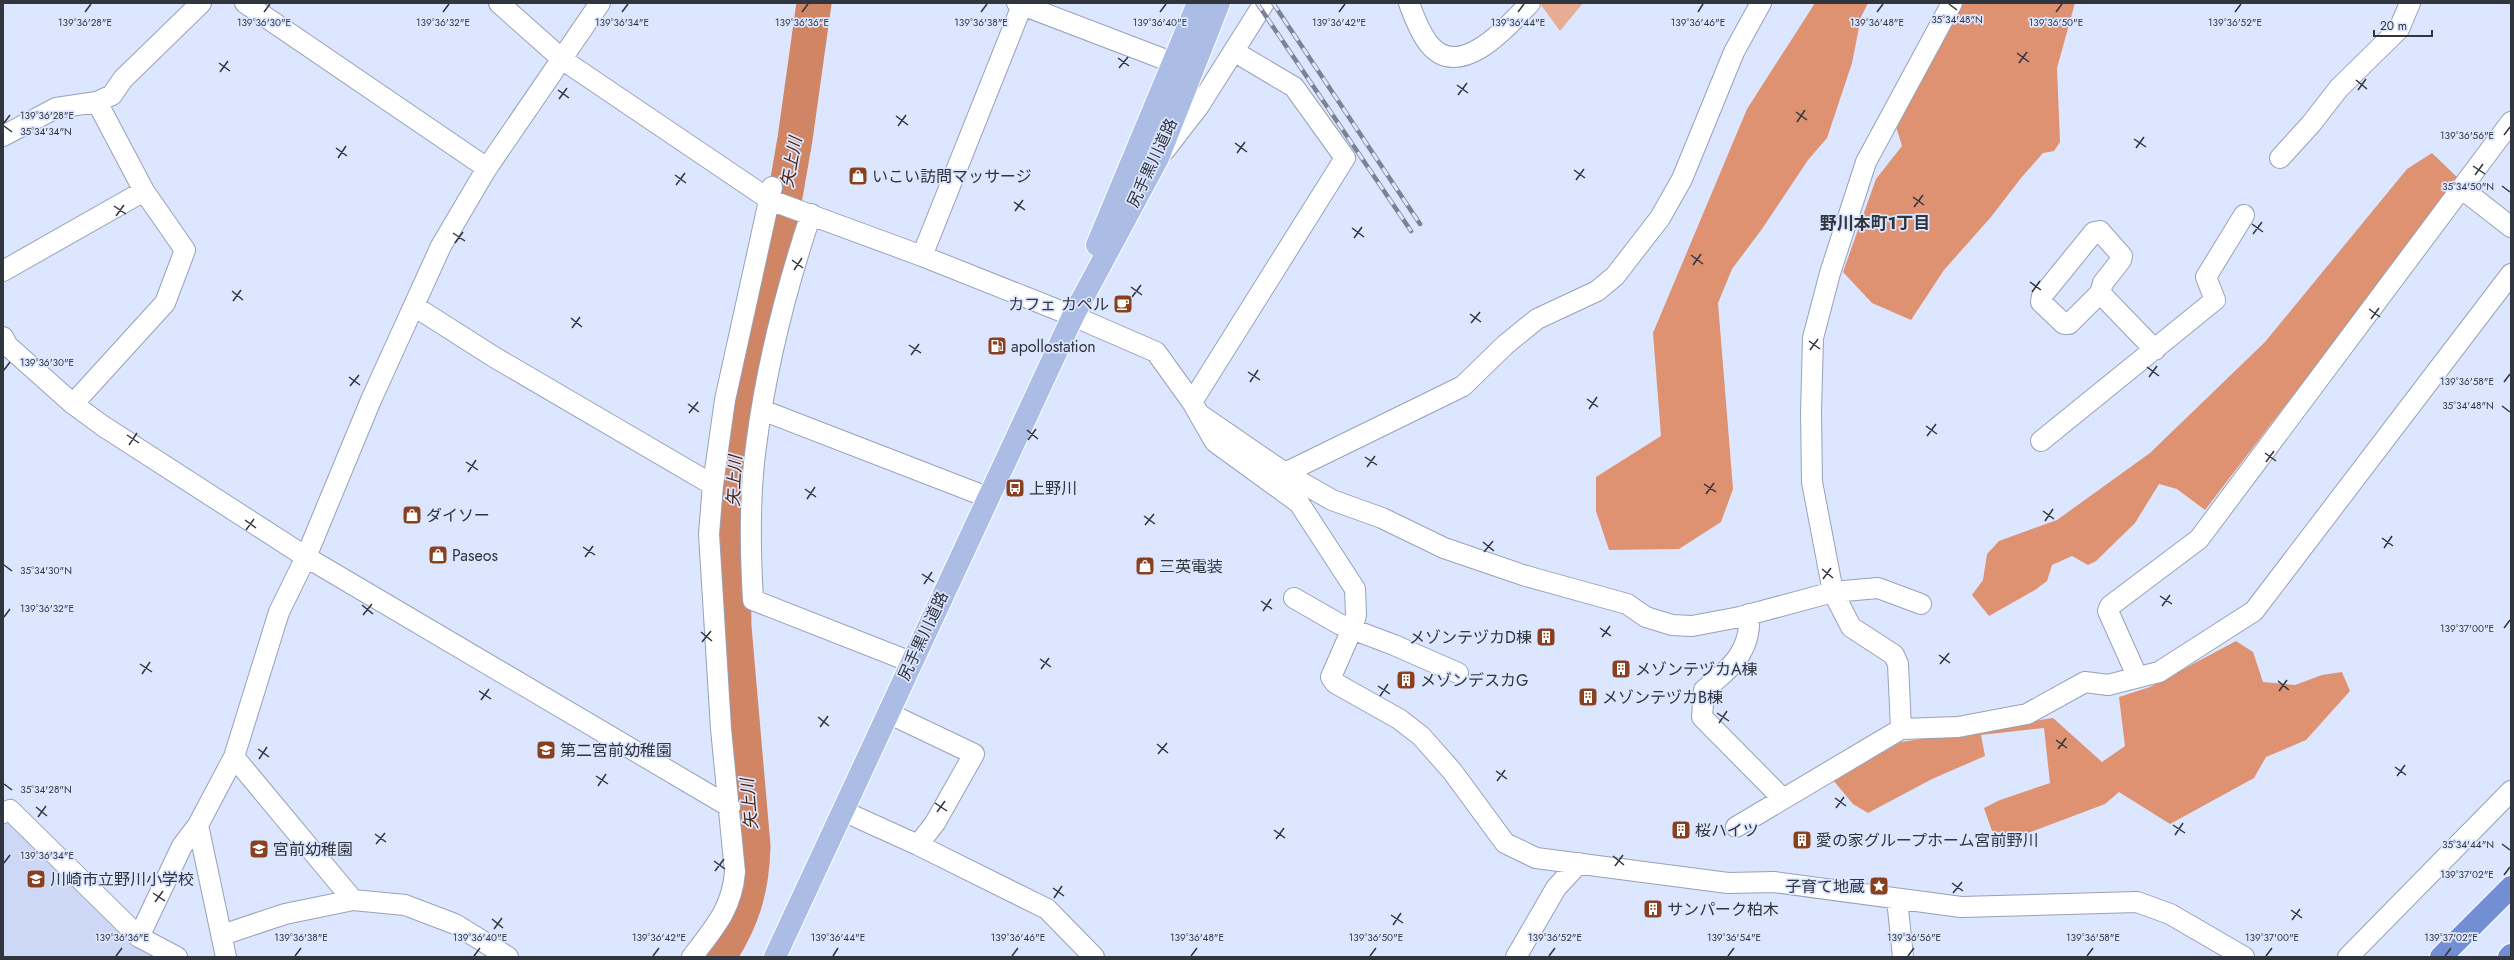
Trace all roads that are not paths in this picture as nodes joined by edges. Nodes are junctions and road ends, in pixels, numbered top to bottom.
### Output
1 (200, 3) edge
2 (246, 3) edge
3 (499, 3) edge
4 (600, 3) edge
5 (1198, 3) edge
6 (1218, 3) edge
7 (1264, 3) edge
8 (1409, 3) edge
9 (1530, 3) edge
10 (1761, 3) edge
11 (1952, 3) edge
12 (2410, 3) edge
13 (1021, 4) edge
14 (1235, 52) junction
15 (563, 60) junction
16 (1174, 63) junction
17 (97, 102) junction
18 (2511, 122) edge
19 (3, 136) edge
20 (1158, 158) junction
21 (2280, 158) dead end
22 (487, 168) junction
23 (2461, 188) junction
24 (144, 191) junction
25 (771, 193) junction
26 (811, 214) junction
27 (2244, 215) dead end
28 (2511, 227) edge
29 (922, 256) junction
30 (3, 271) edge
31 (2511, 274) edge
32 (2100, 293) junction
33 (414, 306) junction
34 (1073, 316) junction
35 (3, 337) edge
36 (2155, 350) junction
37 (74, 404) junction
38 (1195, 408) junction
39 (762, 410) junction
40 (2041, 441) dead end
41 (1285, 472) junction
42 (713, 485) junction
43 (987, 497) junction
44 (306, 557) junction
45 (1833, 592) junction
46 (1294, 598) dead end
47 (1921, 604) dead end
48 (1749, 614) junction
49 (1352, 629) junction
50 (911, 662) junction
51 (1458, 673) dead end
52 (2137, 676) junction
53 (888, 713) junction
54 (1901, 729) junction
55 (234, 757) junction
56 (2511, 791) edge
57 (1783, 799) junction
58 (730, 807) junction
59 (843, 810) junction
60 (3, 813) edge
61 (198, 825) junction
62 (1736, 827) dead end
63 (918, 844) junction
64 (1579, 863) junction
65 (2511, 887) edge
66 (1897, 899) junction
67 (353, 900) junction
68 (222, 935) junction
69 (139, 937) junction
70 (2511, 955) edge
71 (177, 957) edge
72 (226, 957) edge
73 (508, 957) edge
74 (692, 957) edge
75 (775, 957) edge
76 (1094, 957) edge
77 (1516, 957) edge
78 (1903, 957) edge
79 (2244, 957) edge
80 (2348, 957) edge
81 (2441, 957) edge
82 (2508, 957) edge

1 - 17 street
2 - 22 street
3 - 15 street
4 - 15 street
5 - 16 main road, 尻手黒川道路
6 - 20 main road, 尻手黒川道路
7 - 14 street
8 - 9 street
10 - 41 street
11 - 45 street
12 - 21 street
13 - 16 street
13 - 29 street
14 - 20 street
14 - 38 street
15 - 22 street
15 - 25 street
16 - 34 main road, 尻手黒川道路
17 - 19 street
17 - 24 street
18 - 23 street
20 - 34 main road, 尻手黒川道路
22 - 33 street
23 - 28 street
23 - 52 street
24 - 30 street
24 - 37 street
25 - 26 street
25 - 42 street
26 - 29 street
26 - 39 street
27 - 36 street
29 - 34 street
31 - 52 street
32 - 32 street
32 - 36 street
33 - 42 street
33 - 44 street
34 - 38 street
34 - 43 main road, 尻手黒川道路
35 - 37 street
36 - 40 street
37 - 44 street
38 - 41 street
38 - 49 street
39 - 43 street
39 - 50 street
41 - 48 street
42 - 58 street
43 - 50 main road, 尻手黒川道路
44 - 55 street
44 - 58 street
45 - 47 street
45 - 48 street
45 - 54 street
46 - 49 street
48 - 57 street
49 - 51 street
49 - 64 street
50 - 53 main road, 尻手黒川道路
52 - 54 street
53 - 59 main road, 尻手黒川道路
53 - 63 street
54 - 57 street
55 - 61 street
55 - 67 street
56 - 80 street
57 - 62 street
58 - 74 street
59 - 63 street
59 - 75 main road, 尻手黒川道路
60 - 69 street
61 - 68 street
61 - 69 street
63 - 76 street
64 - 66 street
64 - 77 street
65 - 81 highway
66 - 78 street
66 - 79 street
67 - 68 street
67 - 73 street
68 - 72 street
69 - 71 street
70 - 82 highway

